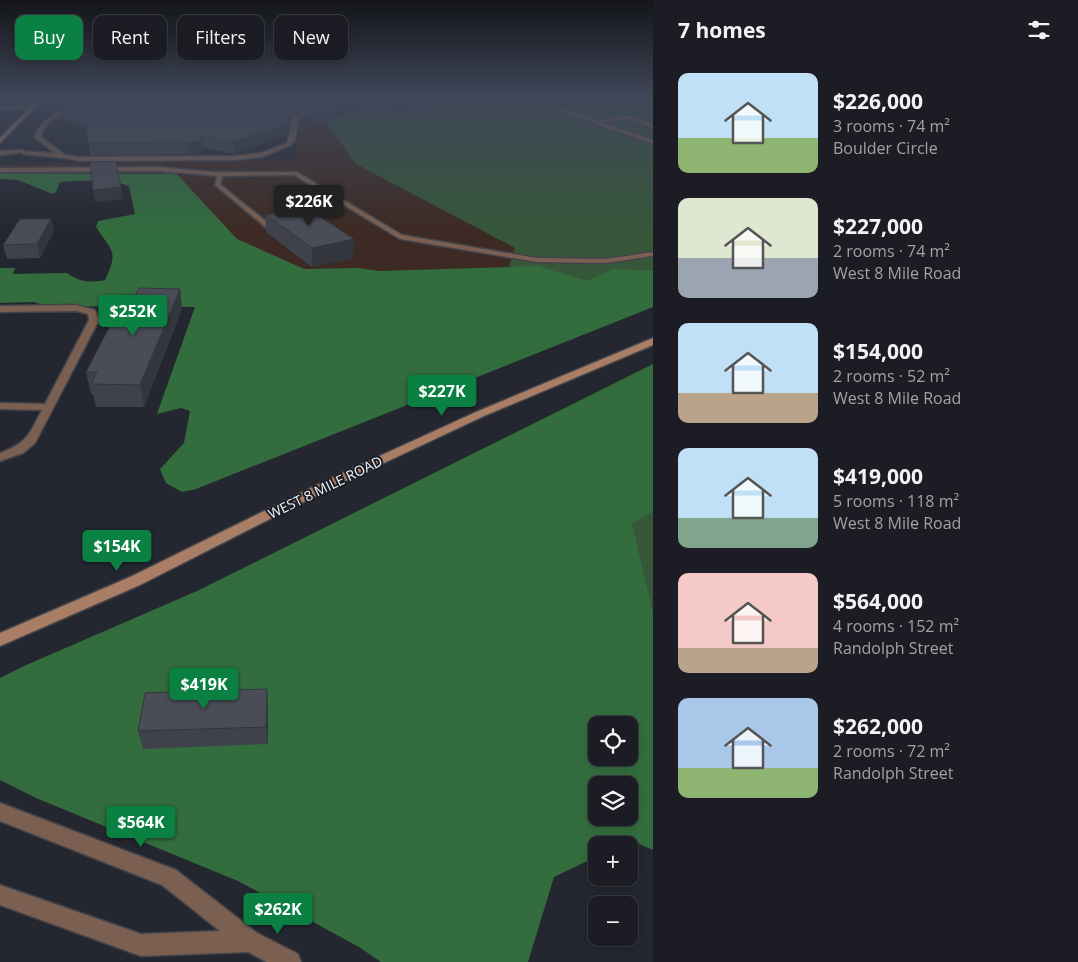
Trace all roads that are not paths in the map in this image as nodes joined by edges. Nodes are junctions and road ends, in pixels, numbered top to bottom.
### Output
1 (42, 141) edge
2 (291, 141) edge
3 (49, 147) junction
4 (23, 152) junction
5 (0, 153) edge
6 (63, 156) junction
7 (0, 170) edge
8 (221, 174) junction
9 (270, 229) edge
10 (653, 254) edge
11 (0, 309) edge
12 (653, 341) edge
13 (0, 406) edge
14 (50, 407) junction
15 (0, 458) edge
16 (0, 640) edge
17 (0, 812) edge
18 (0, 894) edge
19 (249, 941) junction
20 (290, 962) edge

1 - 3 street
2 - 6 street
3 - 4 street
3 - 6 street
4 - 5 street
4 - 6 street
7 - 8 street
8 - 9 street
8 - 10 street
11 - 14 street
12 - 16 main road, WEST 8 MILE ROAD
13 - 14 street
14 - 15 street
17 - 19 street
18 - 19 street
19 - 20 street

